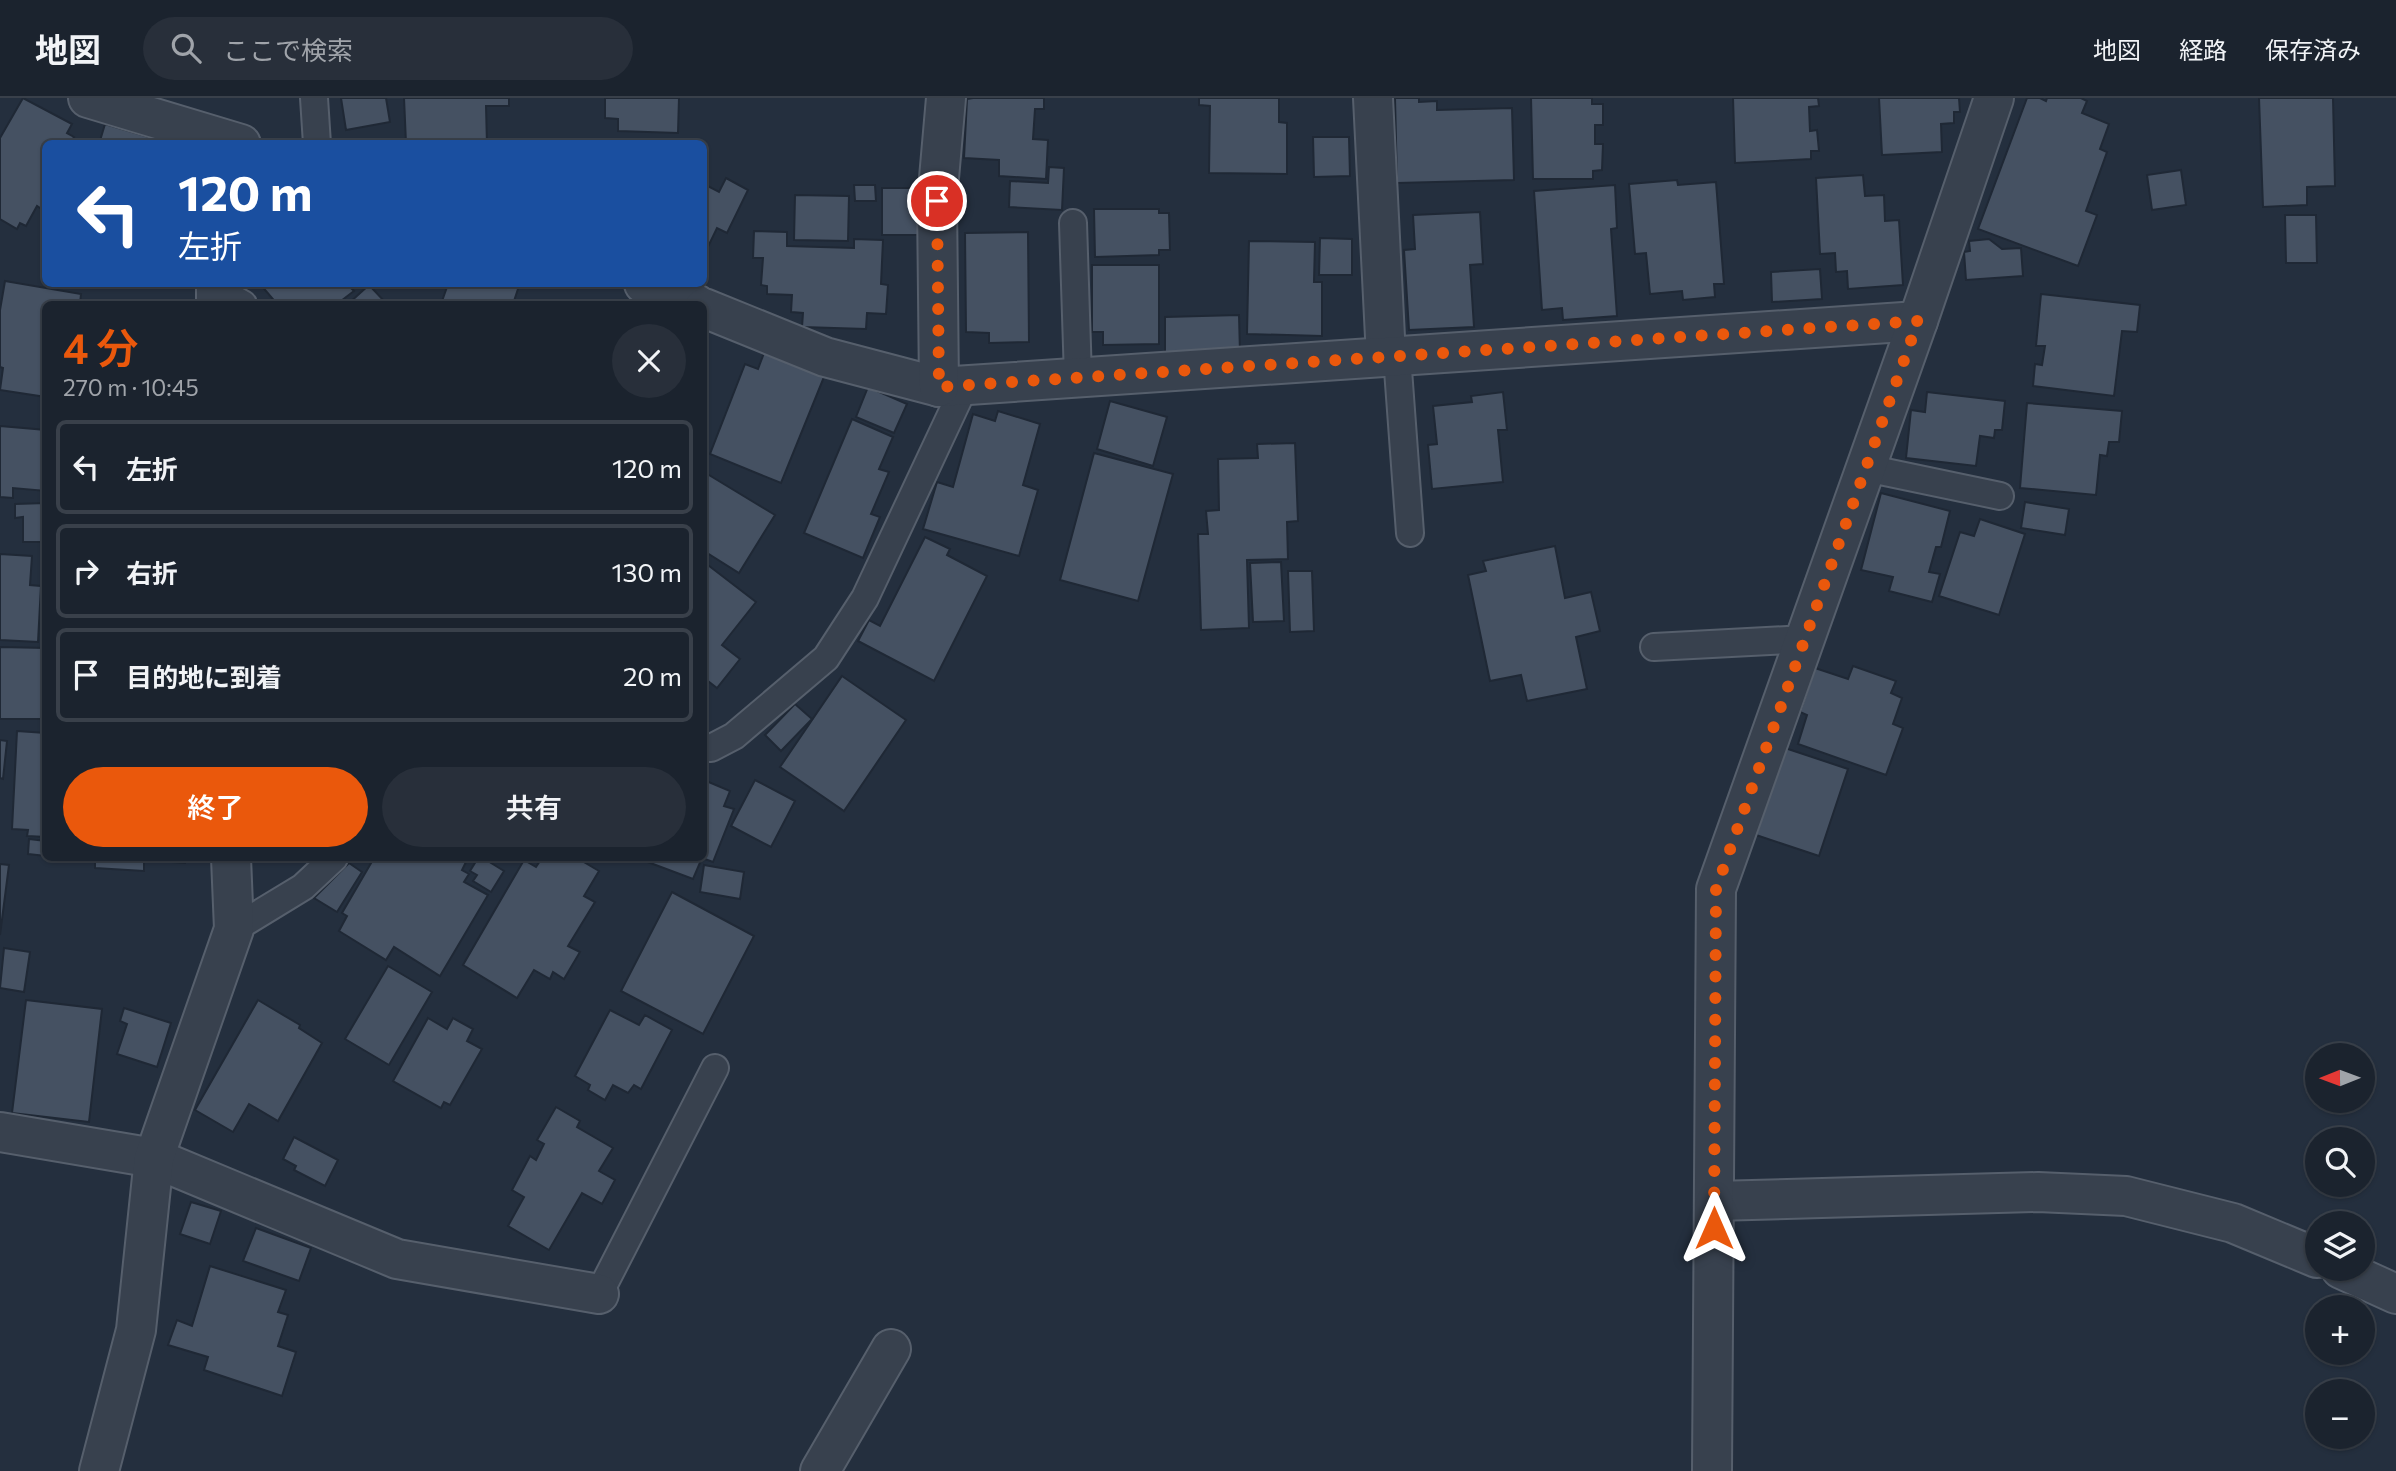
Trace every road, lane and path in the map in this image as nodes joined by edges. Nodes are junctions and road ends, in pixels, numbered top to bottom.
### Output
1 (88, 98) edge
2 (314, 98) edge
3 (946, 98) edge
4 (1373, 98) edge
5 (1994, 98) edge
6 (221, 140) edge
7 (317, 140) edge
8 (1073, 223) dead end
9 (652, 287) edge
10 (688, 301) edge
11 (707, 309) edge
12 (1918, 321) junction
13 (1392, 356) junction
14 (1078, 377) junction
15 (952, 386) junction
16 (1866, 468) junction
17 (2000, 496) dead end
18 (1410, 533) dead end
19 (1806, 639) junction
20 (1654, 646) dead end
21 (707, 748) edge
22 (231, 861) edge
23 (331, 861) edge
24 (234, 929) junction
25 (715, 1068) dead end
26 (0, 1132) edge
27 (154, 1158) junction
28 (1714, 1201) junction
29 (2305, 1253) edge
30 (2367, 1281) edge
31 (599, 1294) joint
32 (2396, 1294) edge
33 (891, 1349) dead end
34 (99, 1471) edge
35 (820, 1471) edge
36 (1712, 1471) edge

1 - 6 street
2 - 7 lane
3 - 15 street
4 - 13 street
5 - 12 street
8 - 14 lane
9 - 10 street
11 - 15 street
12 - 13 street
12 - 16 street
13 - 14 street
13 - 18 lane
14 - 15 street
15 - 21 lane
16 - 17 lane
16 - 19 street
19 - 20 lane
19 - 28 street
22 - 24 street
23 - 24 lane
24 - 27 street
25 - 31 lane
26 - 27 street
27 - 31 street
27 - 34 street
28 - 29 street
28 - 36 street
30 - 32 street
33 - 35 street

